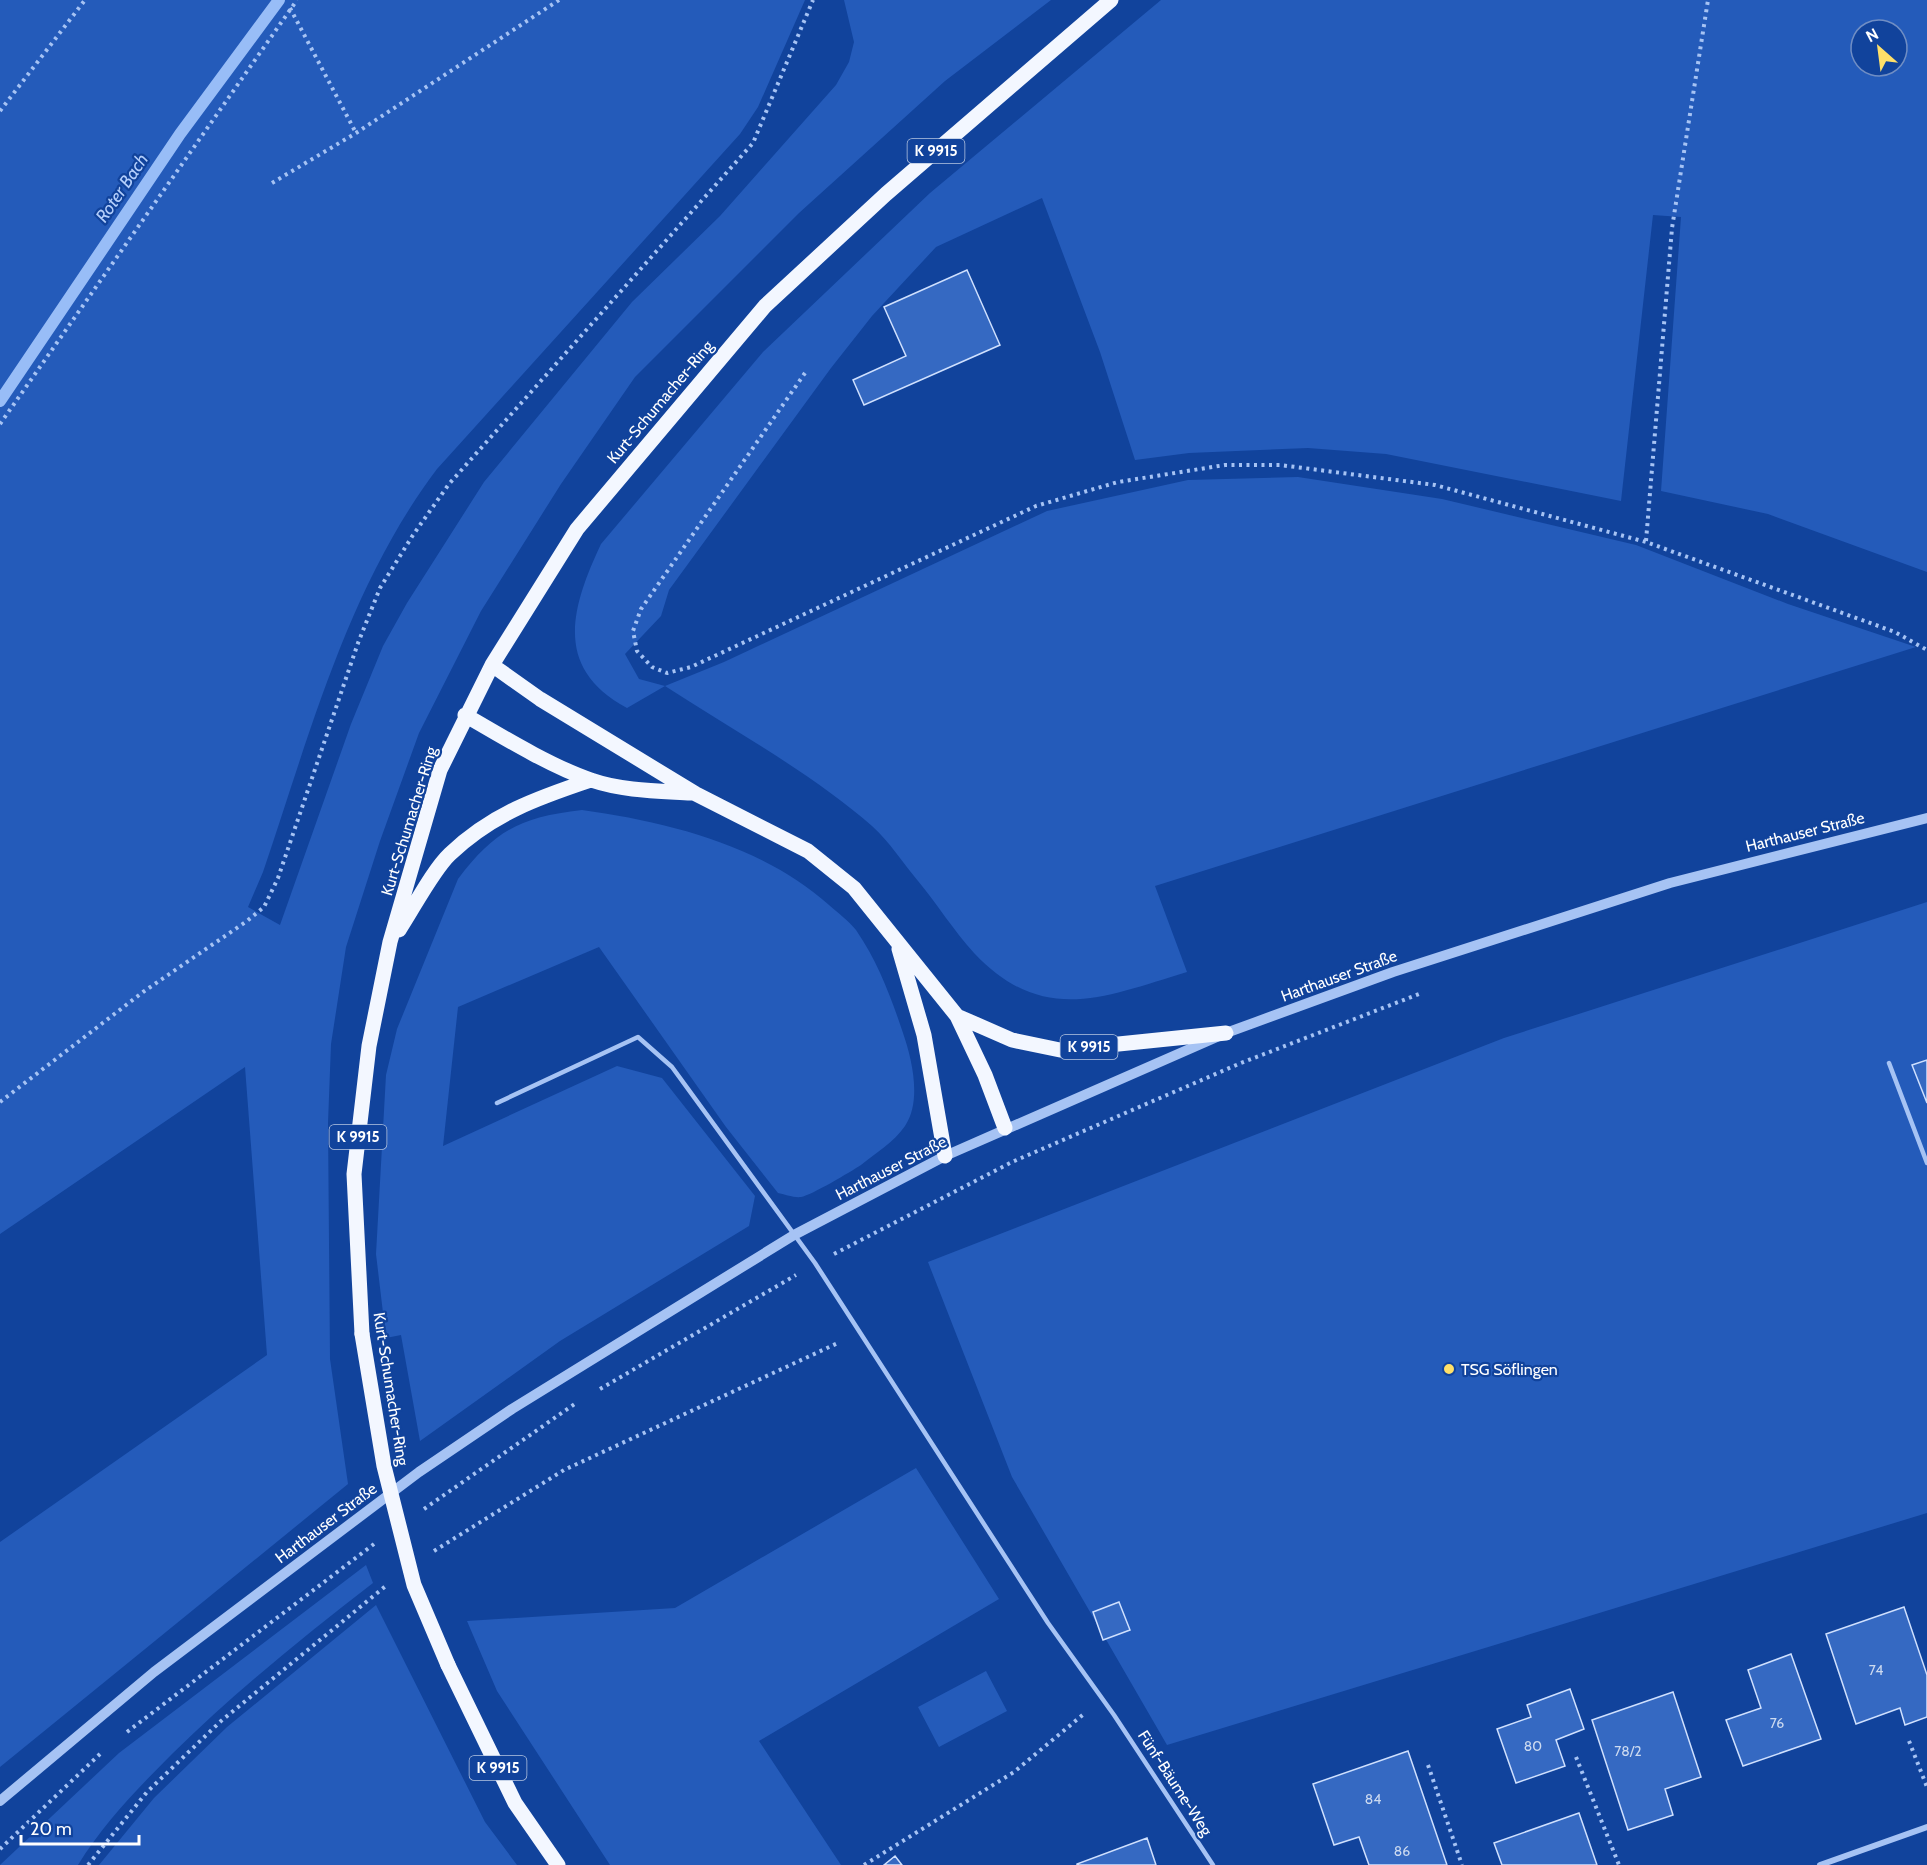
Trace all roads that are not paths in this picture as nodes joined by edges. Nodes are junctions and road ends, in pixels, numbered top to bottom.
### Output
1 (1111, 0) edge
2 (492, 665) junction
3 (465, 715) junction
4 (591, 780) junction
5 (696, 794) junction
6 (1927, 818) edge
7 (390, 942) junction
8 (897, 943) junction
9 (957, 1016) junction
10 (1226, 1033) junction
11 (1889, 1063) dead end
12 (497, 1103) dead end
13 (1005, 1128) junction
14 (945, 1156) junction
15 (1927, 1162) edge
16 (794, 1235) junction
17 (0, 1801) edge
18 (1927, 1827) edge
19 (1834, 1862) edge
20 (558, 1865) edge
21 (1213, 1865) edge
22 (1820, 1865) edge

1 - 2 main road, Kurt-Schumacher-Ring / K 9915
2 - 3 main road, Kurt-Schumacher-Ring / K 9915
2 - 5 main road, K 9915
3 - 4 main road, K 9915
3 - 7 main road, Kurt-Schumacher-Ring / K 9915
4 - 5 main road, K 9915
4 - 7 main road, K 9915
5 - 8 main road, K 9915
6 - 10 street, Harthauser Straße
7 - 20 main road, Kurt-Schumacher-Ring / K 9915, bridge
8 - 9 main road, K 9915
8 - 14 main road, K 9915
9 - 10 main road, K 9915
9 - 13 main road, K 9915
10 - 13 street, Harthauser Straße
11 - 15 lane
12 - 16 lane, Fünf-Bäume-Weg
13 - 14 street, Harthauser Straße
14 - 16 street, Harthauser Straße
16 - 17 street, Harthauser Straße
16 - 21 lane, Fünf-Bäume-Weg
18 - 19 street
19 - 22 street

